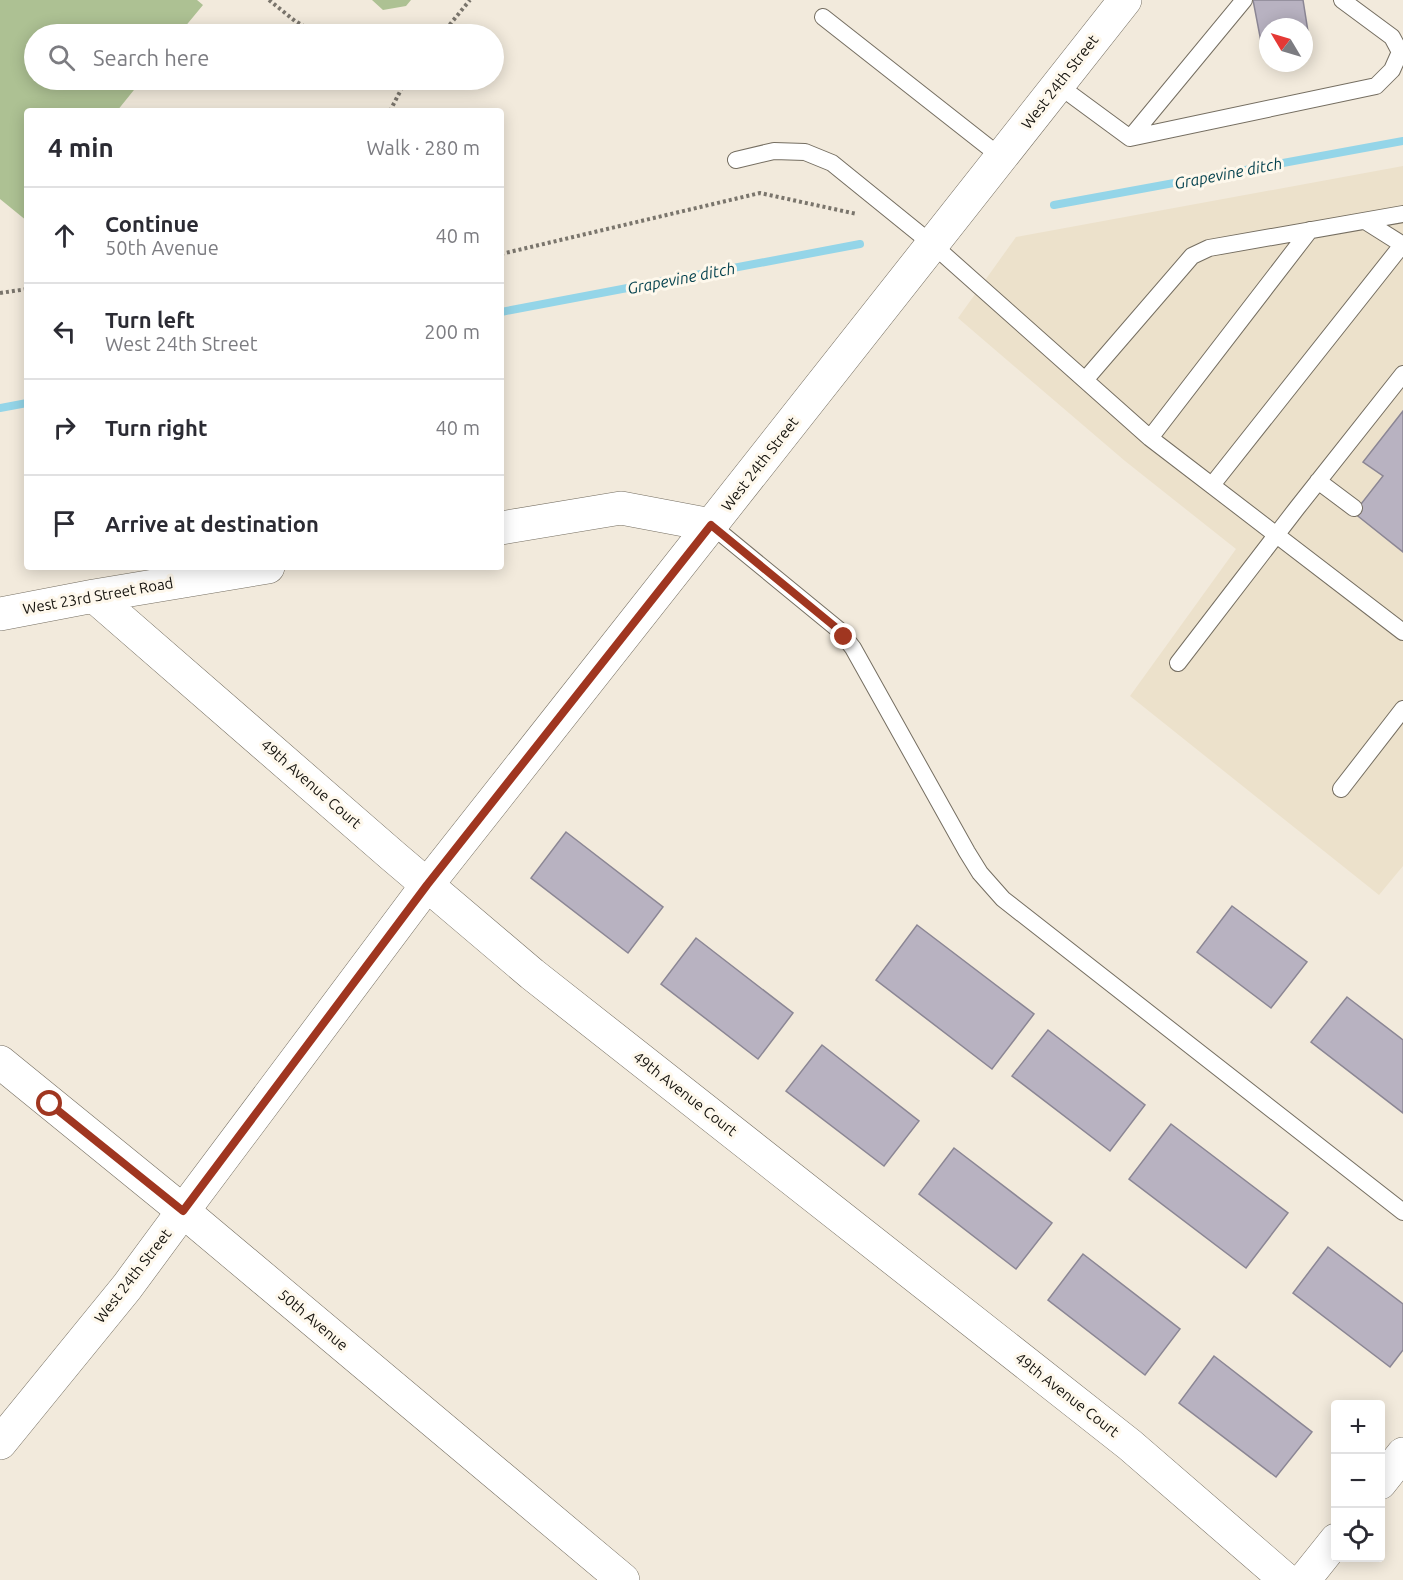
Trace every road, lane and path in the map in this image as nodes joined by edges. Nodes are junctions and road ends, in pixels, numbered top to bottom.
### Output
1 (269, 0) edge
2 (470, 0) edge
3 (1125, 0) edge
4 (1244, 0) edge
5 (1342, 0) edge
6 (823, 17) dead end
7 (300, 24) edge
8 (450, 24) edge
9 (1058, 85) junction
10 (400, 90) edge
11 (391, 108) edge
12 (1130, 138) junction
13 (1001, 157) junction
14 (736, 160) dead end
15 (1403, 214) edge
16 (865, 216) dead end
17 (1365, 220) junction
18 (1310, 230) junction
19 (932, 244) junction
20 (1403, 245) edge
21 (504, 253) edge
22 (24, 289) edge
23 (0, 293) edge
24 (1403, 374) edge
25 (1085, 380) junction
26 (1150, 438) junction
27 (1318, 481) junction
28 (1212, 485) junction
29 (1354, 508) dead end
30 (711, 525) junction
31 (504, 528) edge
32 (1276, 535) junction
33 (249, 570) edge
34 (94, 596) junction
35 (0, 614) edge
36 (1403, 632) edge
37 (1178, 663) dead end
38 (1403, 709) edge
39 (1341, 789) dead end
40 (427, 885) junction
41 (0, 1062) edge
42 (183, 1211) junction
43 (1403, 1212) edge
44 (0, 1443) edge
45 (1403, 1454) edge
46 (1385, 1477) edge
47 (1331, 1545) edge
48 (623, 1580) edge
49 (1286, 1580) edge
50 (1304, 1580) edge

1 - 7 path
2 - 8 path
3 - 9 street, West 24th Street
4 - 12 lane
5 - 12 lane
6 - 13 lane
9 - 12 lane
9 - 13 street, West 24th Street
10 - 11 path
13 - 19 street, West 24th Street
14 - 19 lane
15 - 17 lane
16 - 21 path
17 - 18 lane
17 - 20 lane
18 - 25 lane
18 - 26 lane
19 - 25 lane
19 - 30 street, West 24th Street
20 - 28 lane
22 - 23 path
24 - 27 lane
25 - 26 lane
26 - 28 lane
27 - 29 lane
27 - 32 lane
28 - 32 lane
30 - 31 street
30 - 40 street, West 24th Street
30 - 43 lane
32 - 36 lane
32 - 37 lane
33 - 34 street, West 23rd Street Road
34 - 35 street, West 23rd Street Road
34 - 40 street, 49th Avenue Court
38 - 39 lane
40 - 42 street, West 24th Street
40 - 49 street, 49th Avenue Court
41 - 42 street, 50th Avenue
42 - 44 street, West 24th Street
42 - 48 street, 50th Avenue
45 - 46 street
47 - 50 street

